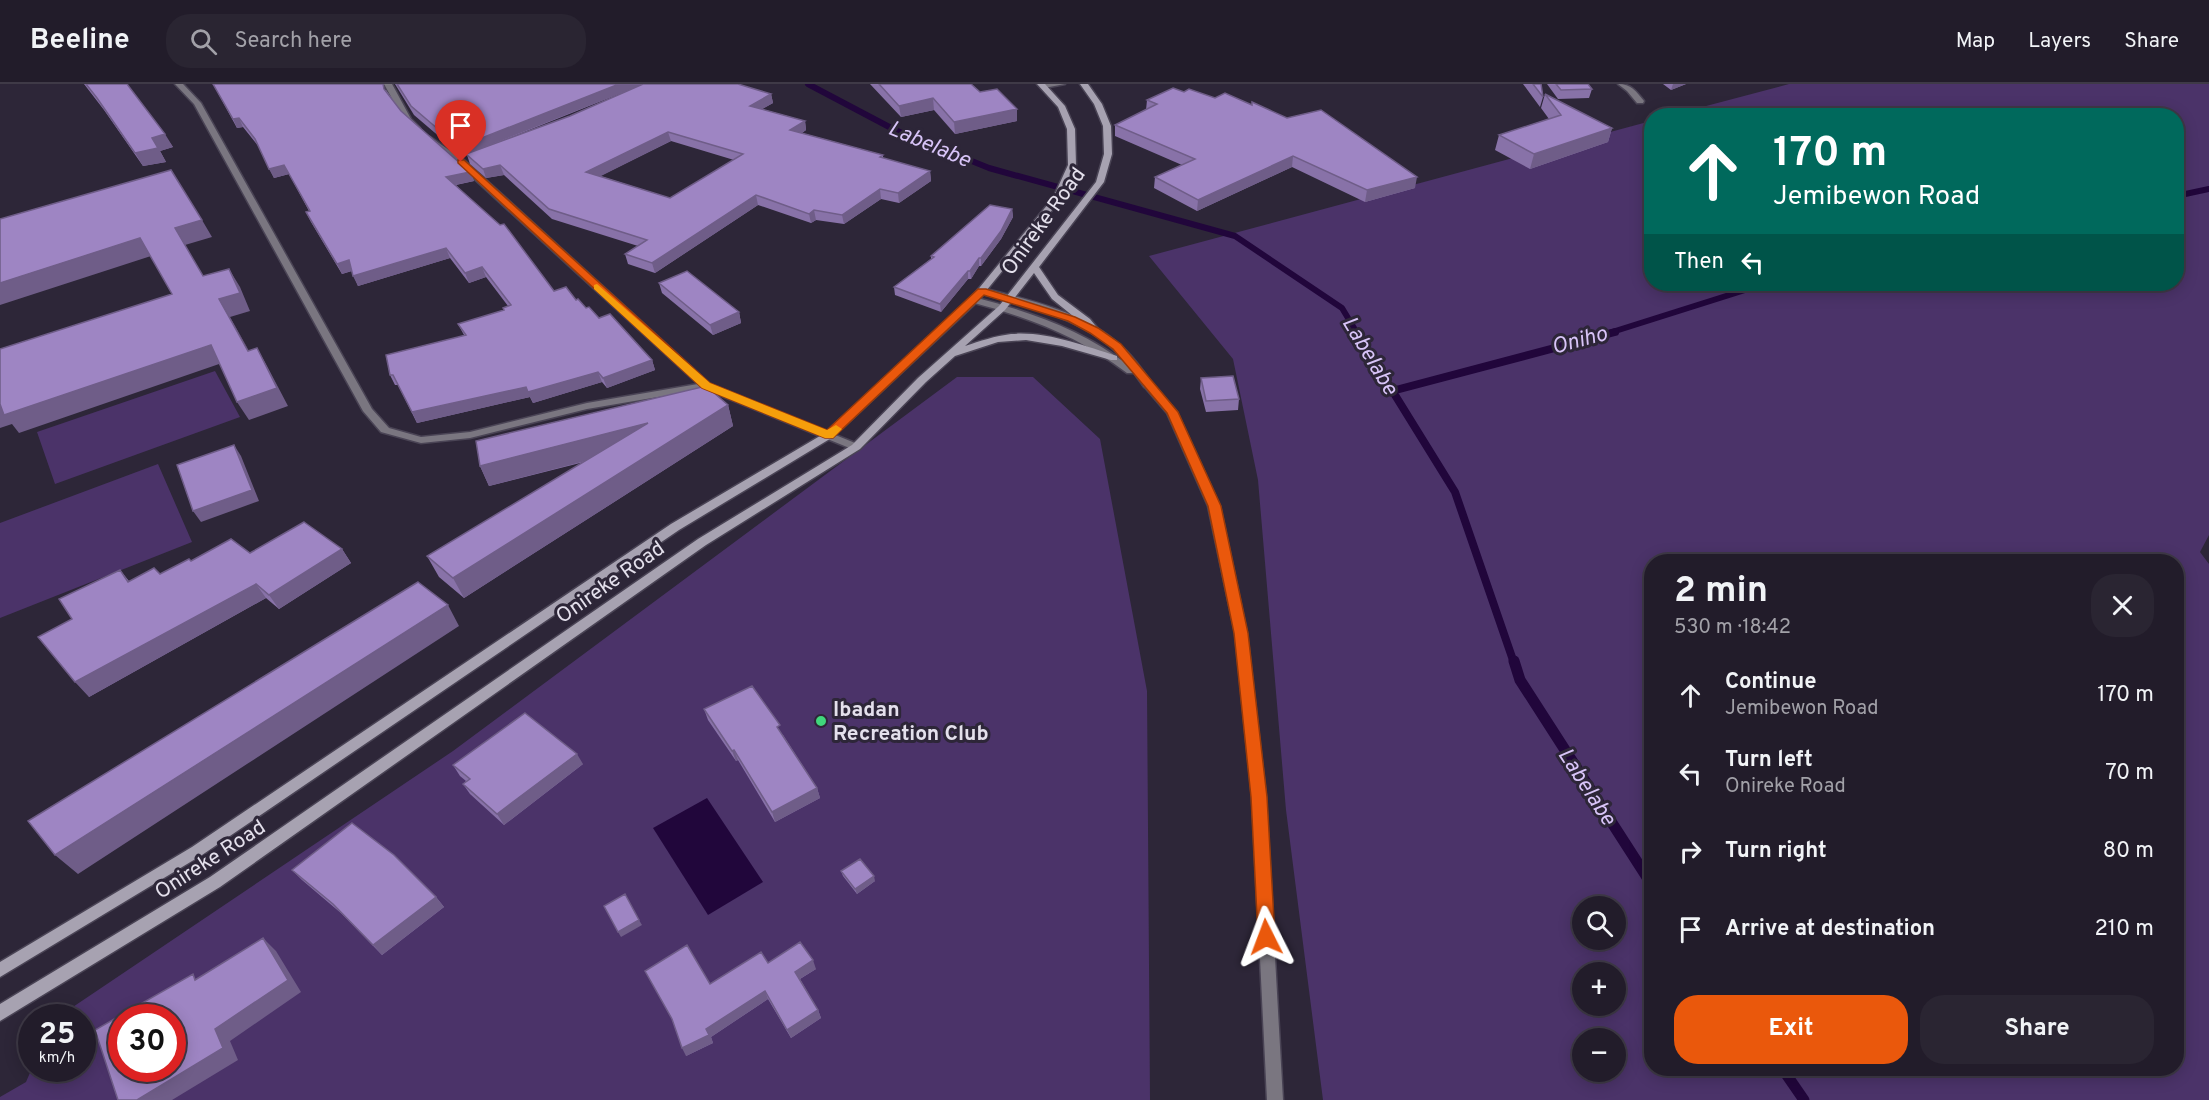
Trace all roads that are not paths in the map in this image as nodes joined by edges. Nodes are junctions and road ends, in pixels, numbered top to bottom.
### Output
1 (180, 84) edge
2 (388, 84) edge
3 (1060, 84) edge
4 (1084, 84) edge
5 (1622, 84) edge
6 (1043, 85) edge
7 (1640, 101) dead end
8 (471, 158) edge
9 (461, 162) junction
10 (1035, 268) junction
11 (978, 296) junction
12 (1006, 303) junction
13 (1094, 330) junction
14 (951, 354) junction
15 (1114, 358) junction
16 (1148, 385) junction
17 (706, 386) junction
18 (829, 435) junction
19 (856, 447) junction
20 (0, 970) edge
21 (0, 1012) edge
22 (1275, 1100) edge

1 - 17 street
2 - 9 street
3 - 6 street
4 - 10 main road, Onireke Road
5 - 7 street
6 - 11 main road, Onireke Road
8 - 9 street
9 - 17 street
10 - 12 main road, Onireke Road
10 - 13 main road
11 - 12 street
11 - 18 main road, Onireke Road
12 - 13 street
12 - 14 main road, Onireke Road
12 - 15 street
13 - 16 street
14 - 15 main road
14 - 19 main road, Onireke Road
15 - 16 street
16 - 22 street
17 - 18 street
18 - 19 street
18 - 20 main road, Onireke Road
19 - 21 main road, Onireke Road

